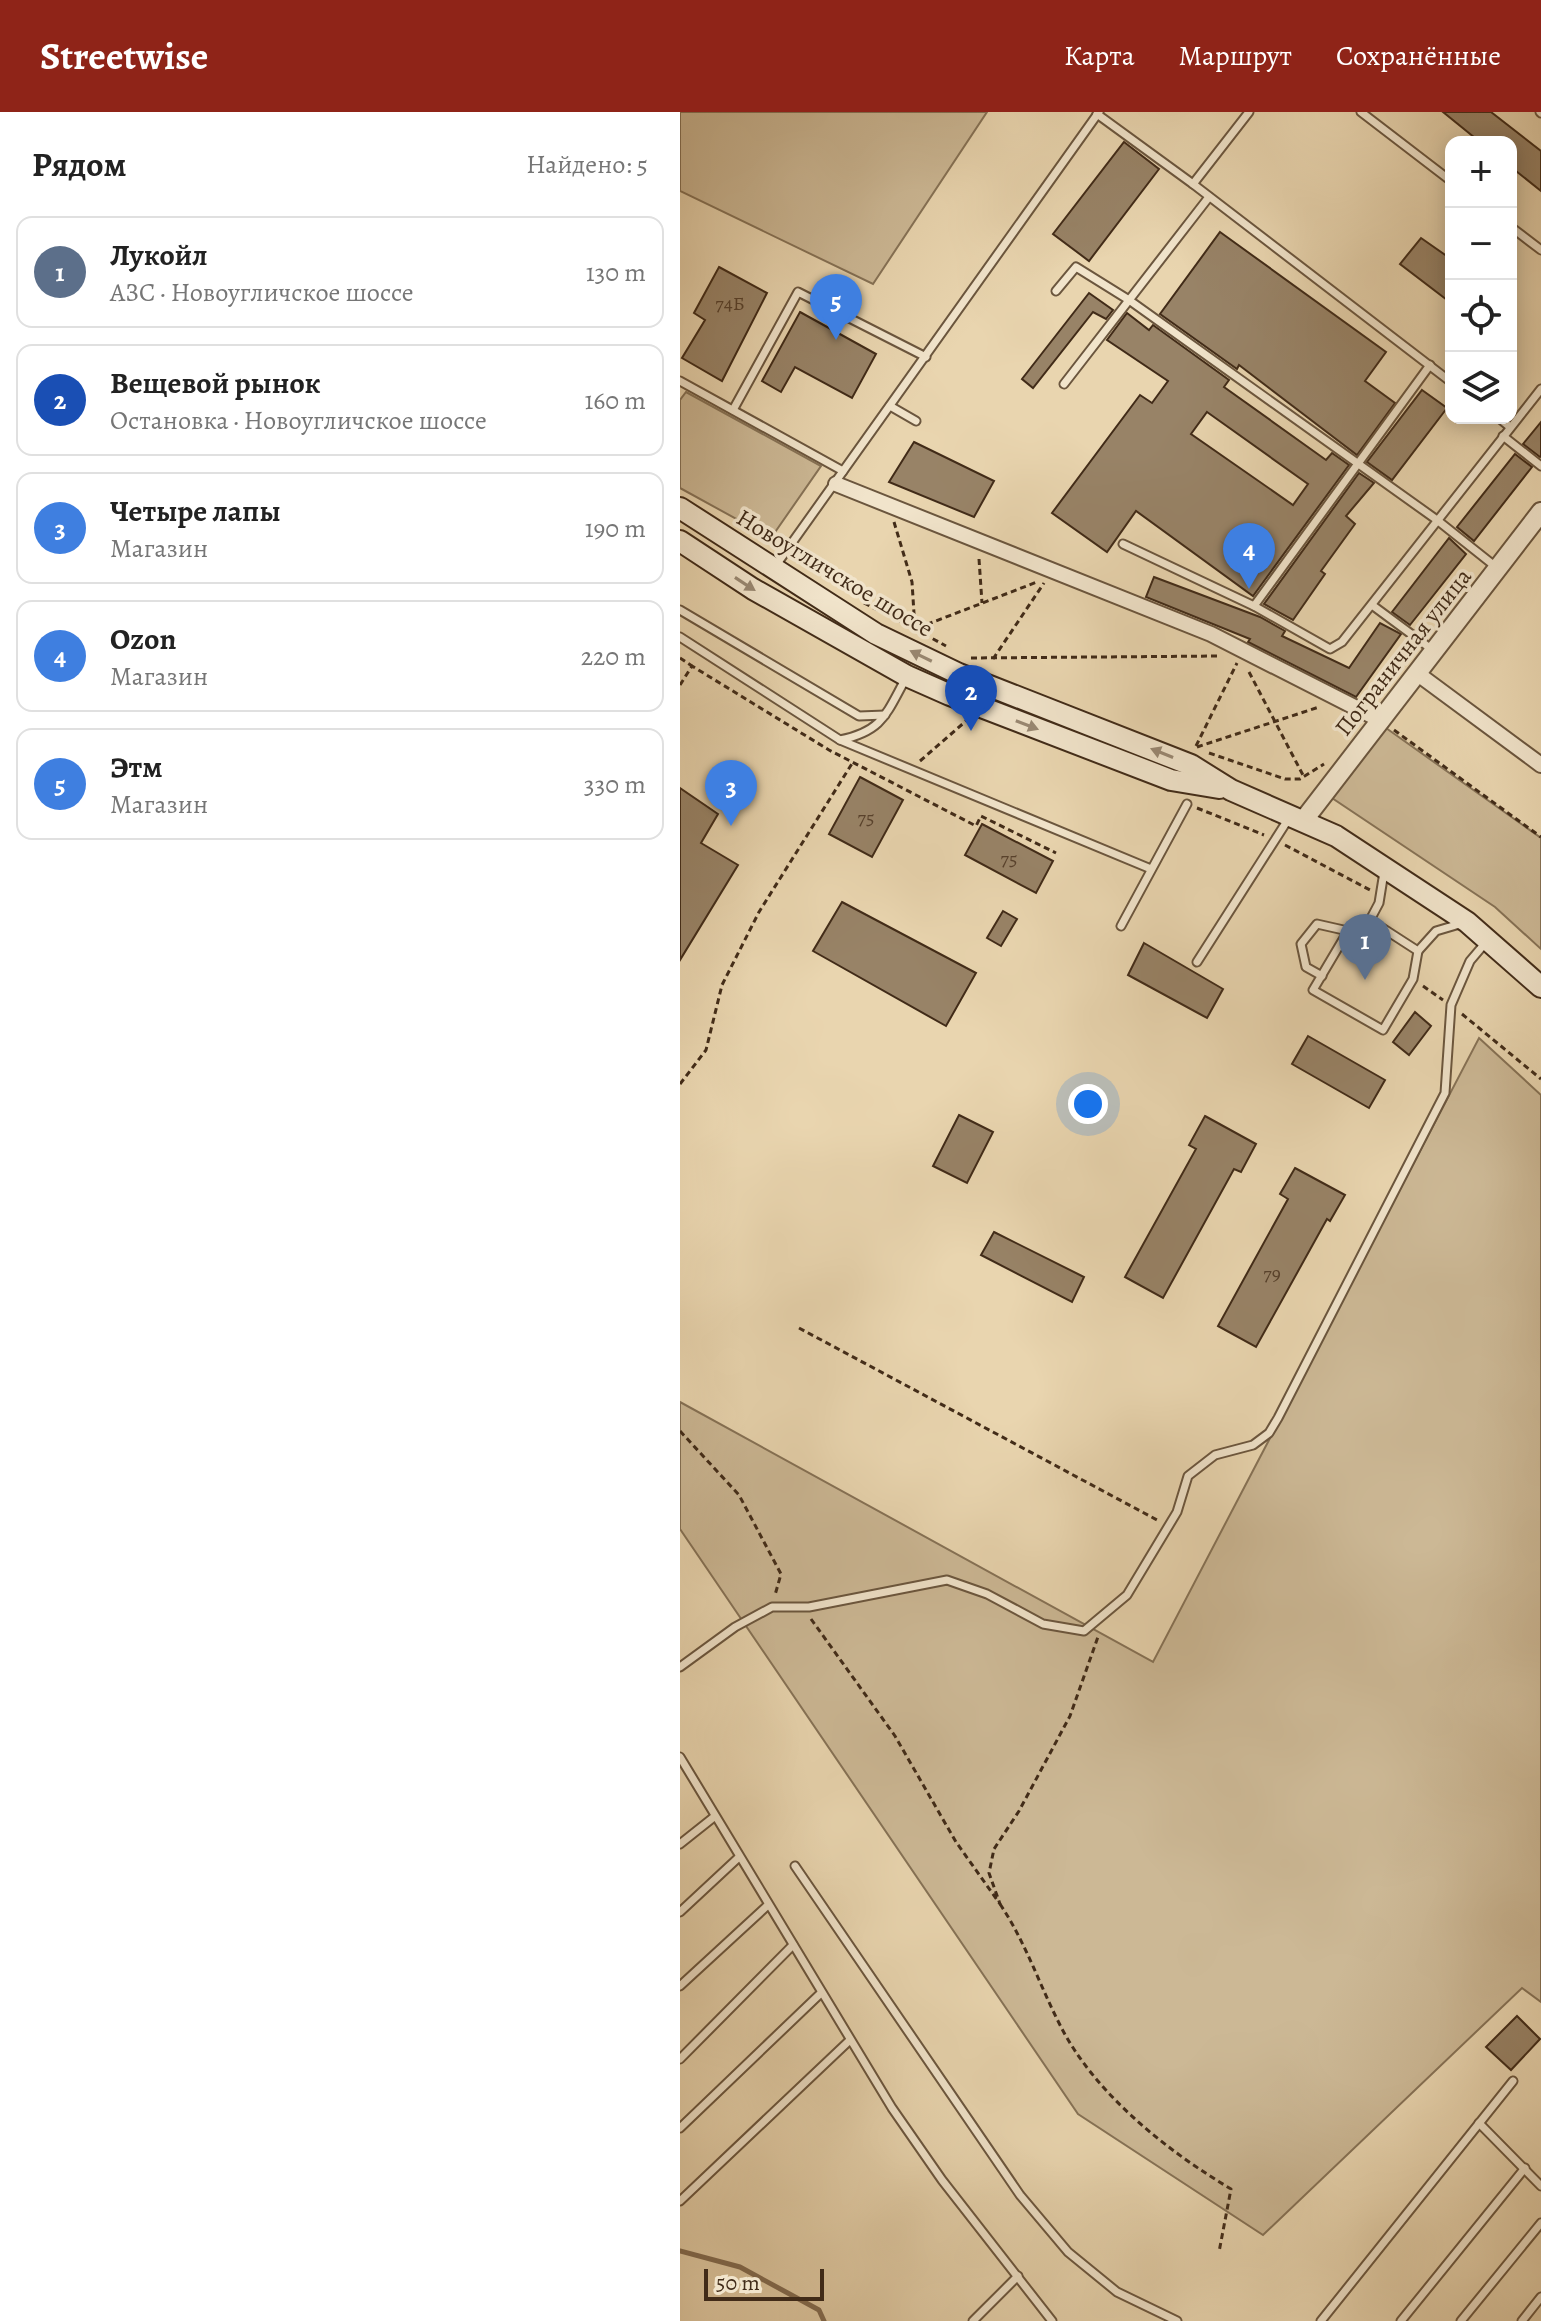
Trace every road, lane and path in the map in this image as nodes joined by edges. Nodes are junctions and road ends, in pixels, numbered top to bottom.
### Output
1 (1249, 112) edge
2 (1361, 112) edge
3 (1098, 113) edge
4 (1445, 176) edge
5 (1193, 184) junction
6 (1209, 197) junction
7 (1517, 232) edge
8 (1541, 250) edge
9 (1056, 291) dead end
10 (1129, 300) junction
11 (926, 357) junction
12 (1430, 365) junction
13 (1445, 377) edge
14 (680, 381) edge
15 (1064, 384) dead end
16 (1541, 389) edge
17 (890, 406) junction
18 (733, 410) junction
19 (916, 421) dead end
20 (1506, 424) edge
21 (1510, 427) junction
22 (1503, 436) junction
23 (1357, 463) junction
24 (1541, 466) edge
25 (839, 477) junction
26 (888, 504) junction
27 (680, 508) edge
28 (1541, 512) edge
29 (1437, 520) junction
30 (978, 538) junction
31 (680, 541) edge
32 (1123, 544) dead end
33 (1498, 568) junction
34 (773, 570) junction
35 (860, 601) dead end
36 (982, 603) junction
37 (1372, 605) junction
38 (1254, 606) junction
39 (680, 610) edge
40 (915, 629) junction
41 (680, 637) edge
42 (954, 651) dead end
43 (1435, 652) junction
44 (1227, 656) dead end
45 (1241, 656) dead end
46 (680, 658) edge
47 (968, 658) dead end
48 (993, 659) junction
49 (692, 666) junction
50 (1248, 669) dead end
51 (1418, 674) junction
52 (907, 676) junction
53 (680, 685) edge
54 (1320, 707) dead end
55 (886, 715) junction
56 (969, 719) dead end
57 (1382, 721) junction
58 (1275, 722) junction
59 (840, 740) junction
60 (1196, 747) junction
61 (861, 748) junction
62 (1328, 760) dead end
63 (853, 763) junction
64 (918, 763) dead end
65 (1541, 765) edge
66 (1304, 777) junction
67 (1231, 790) junction
68 (1187, 804) dead end
69 (1296, 819) junction
70 (1541, 837) edge
71 (1056, 853) dead end
72 (1384, 866) junction
73 (1151, 869) junction
74 (1370, 920) junction
75 (1467, 922) junction
76 (1121, 926) dead end
77 (1348, 931) junction
78 (1488, 939) junction
79 (1418, 951) junction
80 (1197, 962) dead end
81 (1322, 976) junction
82 (1413, 979) junction
83 (1541, 987) edge
84 (1451, 1005) junction
85 (1541, 1079) edge
86 (680, 1084) edge
87 (799, 1328) dead end
88 (680, 1431) edge
89 (1169, 1526) junction
90 (772, 1607) junction
91 (800, 1607) junction
92 (1106, 1612) junction
93 (680, 1667) edge
94 (680, 1757) edge
95 (683, 1772) edge
96 (714, 1817) junction
97 (680, 1844) edge
98 (738, 1858) junction
99 (795, 1866) dead end
100 (1000, 1904) junction
101 (768, 1905) junction
102 (680, 1912) edge
103 (793, 1945) junction
104 (680, 1986) edge
105 (821, 1993) junction
106 (850, 2040) junction
107 (680, 2059) edge
108 (1513, 2081) dead end
109 (1479, 2123) junction
110 (680, 2128) edge
111 (1525, 2168) junction
112 (1541, 2186) edge
113 (680, 2201) edge
114 (1541, 2223) edge
115 (1219, 2252) dead end
116 (1018, 2276) junction
117 (1541, 2297) edge
118 (1048, 2319) edge
119 (973, 2321) edge
120 (1177, 2321) edge
121 (1321, 2321) edge
122 (1401, 2321) edge
123 (1461, 2321) edge
124 (1522, 2321) edge

1 - 5 lane
2 - 4 lane
3 - 5 lane
3 - 11 lane
5 - 6 lane
6 - 10 lane
6 - 12 lane
7 - 8 lane
9 - 10 lane
10 - 15 lane
10 - 23 lane
11 - 17 lane
11 - 18 lane
12 - 13 lane
12 - 23 lane
14 - 18 lane
16 - 21 lane
17 - 19 lane
17 - 25 lane
18 - 25 lane
20 - 21 lane
21 - 22 lane
22 - 24 lane
22 - 29 lane
23 - 29 lane
23 - 38 lane
25 - 26 street
25 - 34 lane
26 - 30 street
26 - 40 path
27 - 34 main road, Новоугличское шоссе
28 - 33 street, Пограничная улица
29 - 33 lane
29 - 37 lane
30 - 36 path
30 - 57 street
31 -> 52 main road, Новоугличское шоссе
32 - 38 lane
33 - 43 street, Пограничная улица
67 -> 34 main road, Новоугличское шоссе
35 - 40 path
36 - 40 path
36 - 48 path
37 - 38 lane
37 - 43 lane
39 - 55 lane
40 - 42 path
41 - 59 lane
43 - 51 street, Пограничная улица
44 - 48 path
45 - 60 path
46 - 49 path
47 - 48 path
49 - 53 path
49 - 63 path
50 - 58 path
51 - 57 street, Пограничная улица
51 - 65 street
52 - 55 lane
52 -> 67 main road, Новоугличское шоссе
54 - 58 path
55 - 59 lane
56 - 64 path
57 - 69 street, Пограничная улица
57 - 70 path
58 - 60 path
58 - 66 path
59 - 61 lane
60 - 66 path
61 - 63 path
61 - 73 lane
62 - 66 path
63 - 71 path
63 - 86 path
67 - 69 main road, Новоугличское шоссе
68 - 73 lane
69 - 72 main road, Новоугличское шоссе
69 - 80 lane
72 - 74 lane
72 - 75 main road, Новоугличское шоссе
73 - 76 lane
74 - 77 lane
74 - 79 lane
75 - 78 main road, Новоугличское шоссе
75 - 79 lane
77 - 81 lane
77 - 81 lane
78 - 83 main road, Новоугличское шоссе
78 - 84 lane
79 - 82 lane
81 - 82 lane
82 - 84 path
84 - 85 path
84 - 89 lane
87 - 89 path
88 - 90 path
89 - 92 lane
90 - 91 lane
90 - 93 lane
91 - 92 lane
91 - 100 path
92 - 100 path
94 - 95 lane
95 - 96 lane
96 - 97 lane
96 - 98 lane
98 - 101 lane
98 - 102 lane
99 - 120 lane
100 - 115 path
101 - 103 lane
101 - 104 lane
103 - 105 lane
103 - 107 lane
105 - 106 lane
105 - 110 lane
106 - 113 lane
106 - 116 lane
108 - 109 lane
109 - 111 lane
109 - 121 lane
111 - 112 lane
111 - 122 lane
114 - 123 lane
116 - 118 lane
116 - 119 lane
117 - 124 lane

